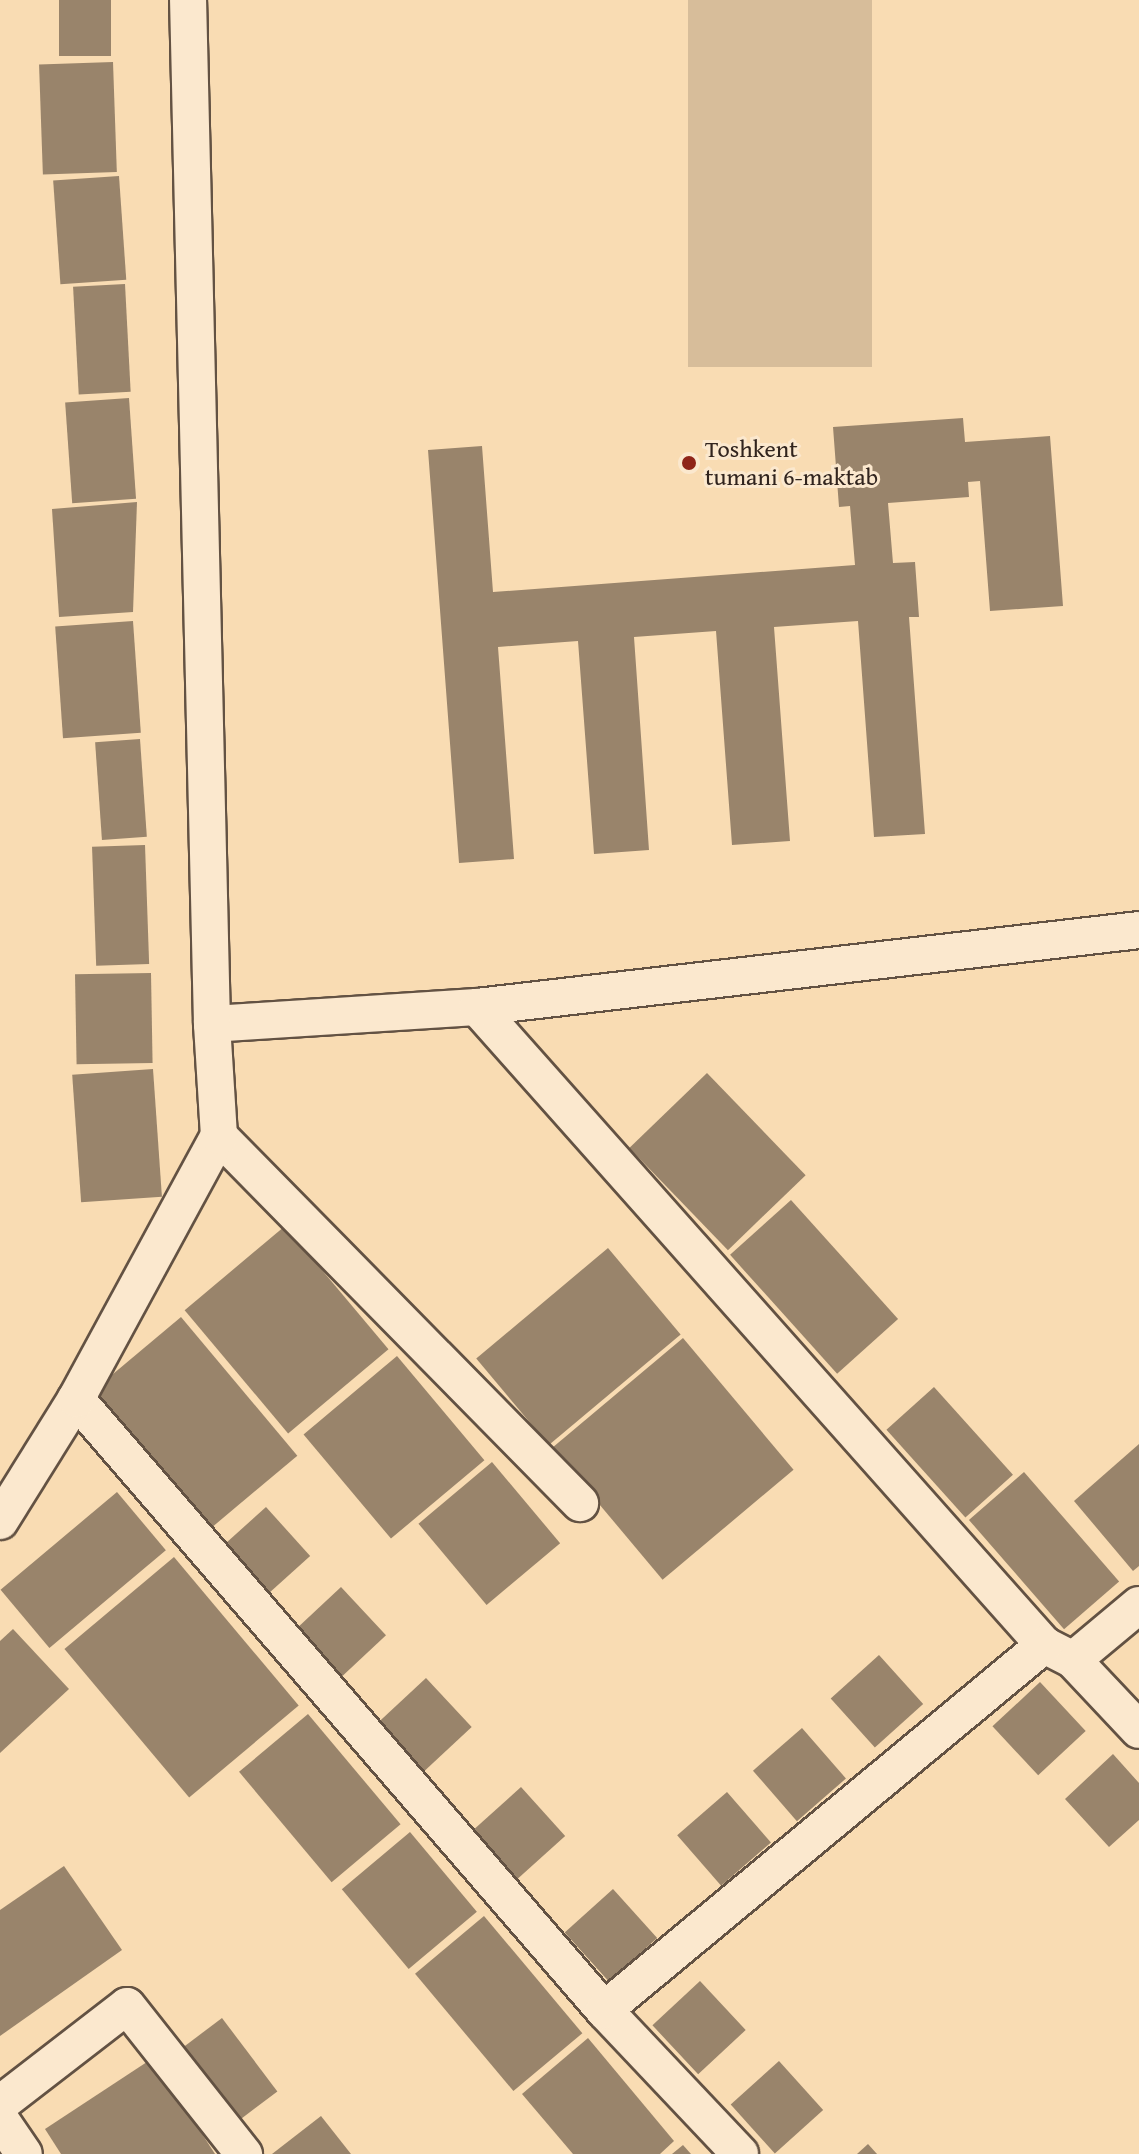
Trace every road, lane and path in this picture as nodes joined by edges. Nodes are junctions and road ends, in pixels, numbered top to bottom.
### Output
1 (188, 0) edge
2 (1139, 930) edge
3 (477, 1007) junction
4 (212, 1024) junction
5 (219, 1136) junction
6 (76, 1399) junction
7 (580, 1503) dead end
8 (0, 1521) edge
9 (1139, 1605) edge
10 (1058, 1652) junction
11 (1139, 1730) edge
12 (604, 2010) junction
13 (0, 2104) edge
14 (0, 2119) edge
15 (24, 2154) edge
16 (244, 2154) edge
17 (740, 2154) edge

1 - 4 street
2 - 3 street
3 - 4 street
3 - 10 street
4 - 5 street
5 - 6 street
5 - 7 street
6 - 8 street
6 - 12 street
9 - 10 street
10 - 11 street
10 - 12 street
12 - 17 street
13 - 16 street
14 - 15 street

